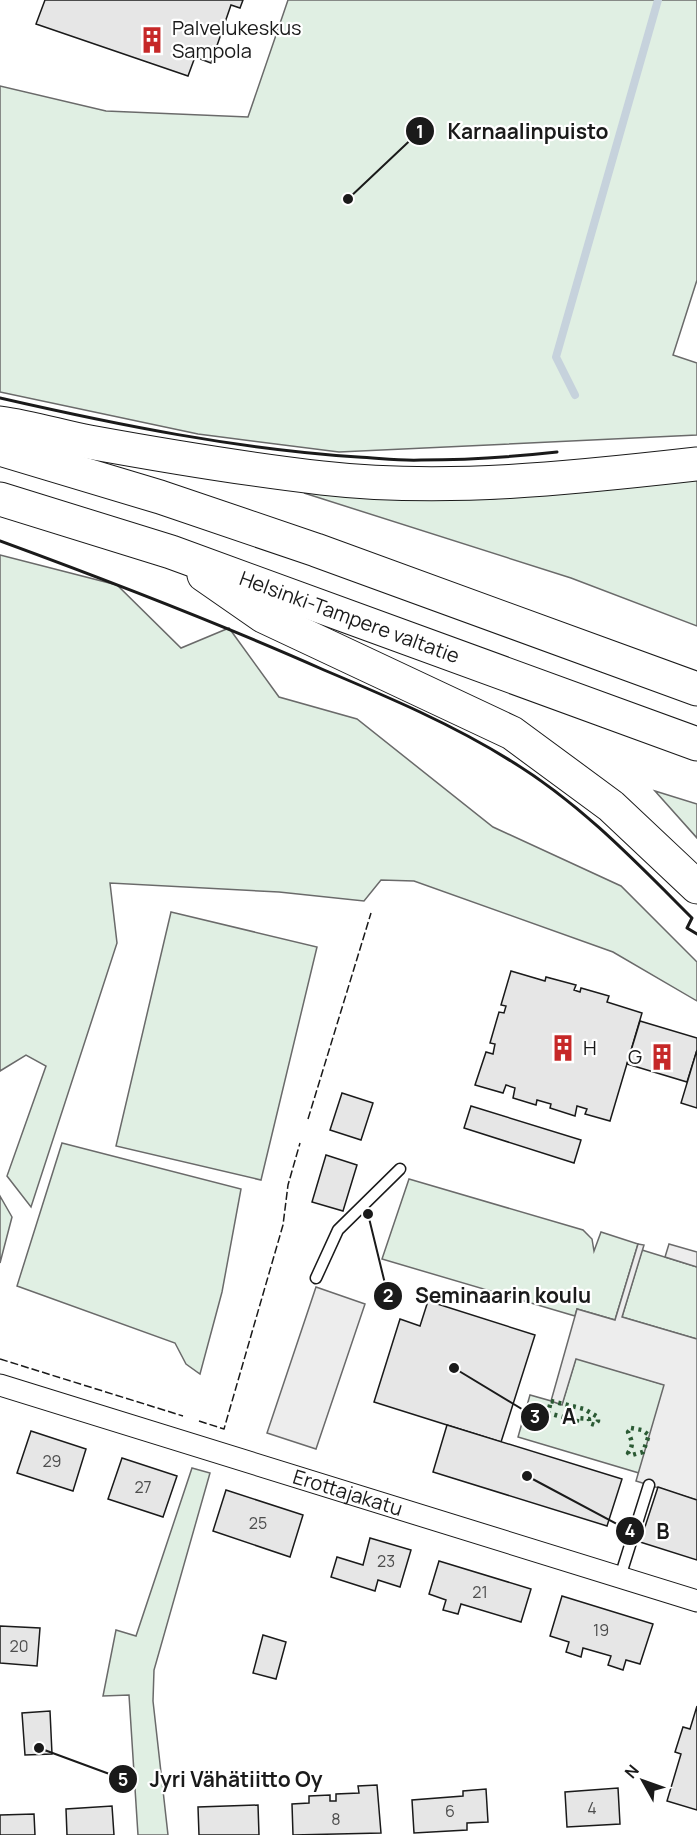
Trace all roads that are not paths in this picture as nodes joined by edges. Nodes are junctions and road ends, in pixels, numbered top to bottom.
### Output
1 (0, 423) edge
2 (0, 449) edge
3 (697, 464) edge
4 (0, 499) edge
5 (171, 552) junction
6 (697, 689) edge
7 (697, 744) edge
8 (697, 887) edge
9 (400, 1169) dead end
10 (316, 1278) dead end
11 (0, 1385) edge
12 (649, 1485) dead end
13 (620, 1577) junction
14 (697, 1601) edge

1 - 3 highway
2 - 6 highway
4 - 5 highway, Helsinki-Tampere valtatie
5 - 7 highway, Helsinki-Tampere valtatie
5 - 8 highway
9 - 10 lane
11 - 13 street, Erottajakatu
12 - 13 lane
13 - 14 street, Erottajakatu

